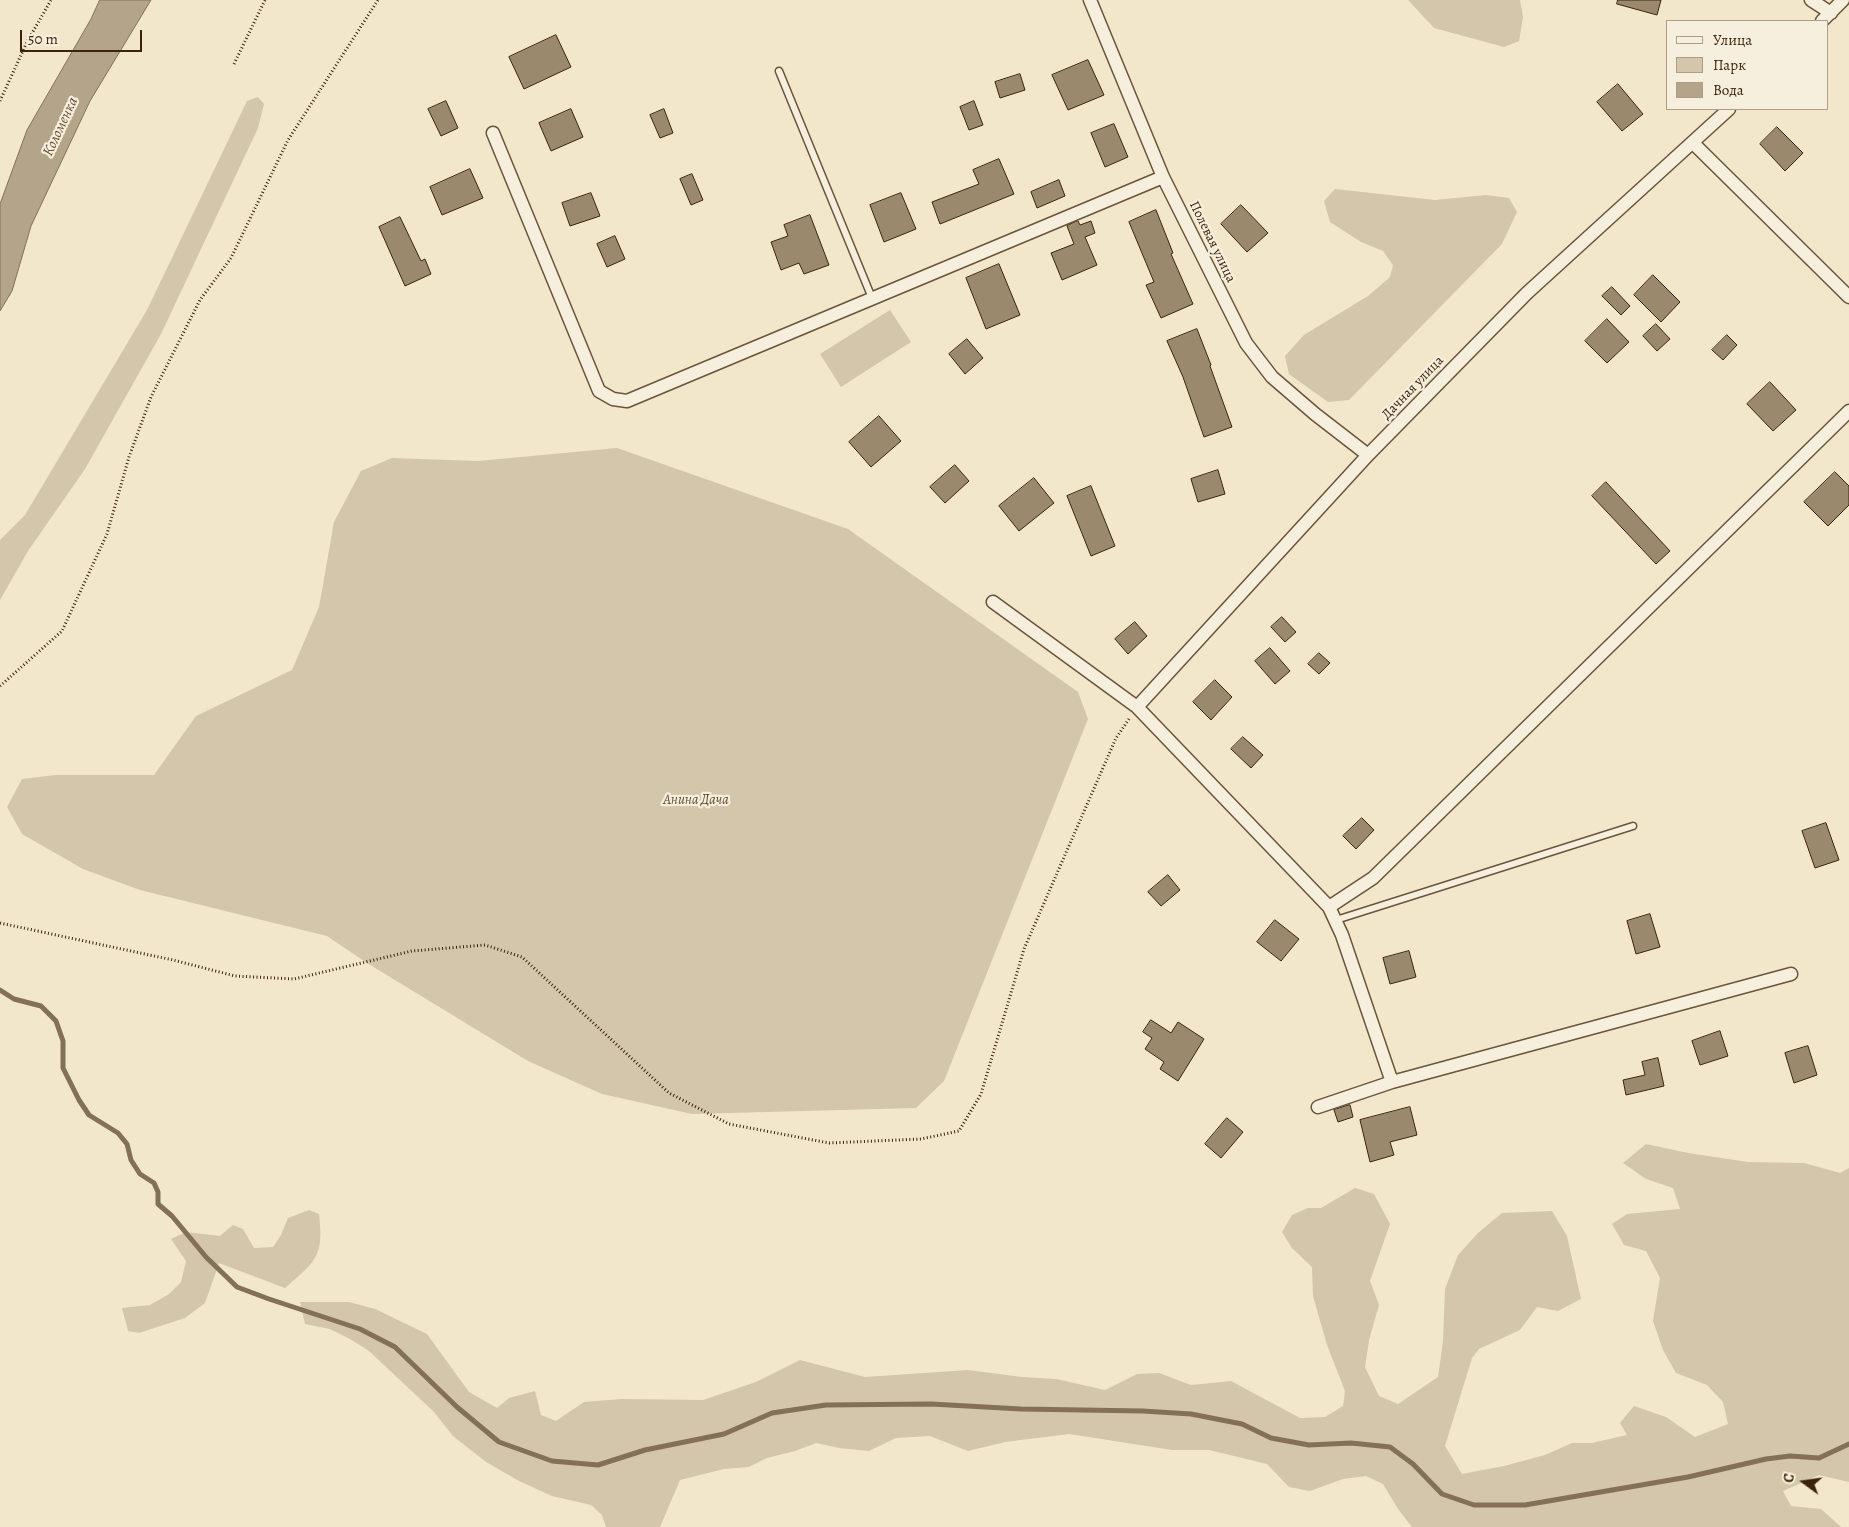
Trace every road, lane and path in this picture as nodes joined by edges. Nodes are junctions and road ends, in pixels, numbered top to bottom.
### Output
1 (51, 0) edge
2 (265, 0) edge
3 (378, 0) edge
4 (1090, 0) edge
5 (1811, 0) edge
6 (1843, 0) edge
7 (1826, 17) edge
8 (234, 64) dead end
9 (779, 71) dead end
10 (0, 101) edge
11 (1728, 110) edge
12 (493, 133) dead end
13 (1693, 143) junction
14 (1163, 177) junction
15 (1849, 297) edge
16 (872, 298) junction
17 (1849, 411) edge
18 (1368, 455) junction
19 (993, 602) dead end
20 (0, 686) edge
21 (1137, 707) junction
22 (1633, 826) dead end
23 (1329, 907) junction
24 (1336, 920) junction
25 (0, 923) edge
26 (1791, 974) dead end
27 (1392, 1082) junction
28 (1318, 1107) dead end

1 - 10 path
2 - 8 path
3 - 20 path
4 - 14 street, Полевая улица
5 - 7 street
6 - 7 street
9 - 16 lane
11 - 13 street, Дачная улица
12 - 16 street
13 - 15 street
13 - 18 street, Дачная улица
14 - 16 street
14 - 18 street, Полевая улица
17 - 23 street
18 - 21 street, Дачная улица
19 - 21 street
21 - 23 street
21 - 25 path
22 - 24 lane
23 - 24 street
24 - 27 street
26 - 27 street
27 - 28 street

